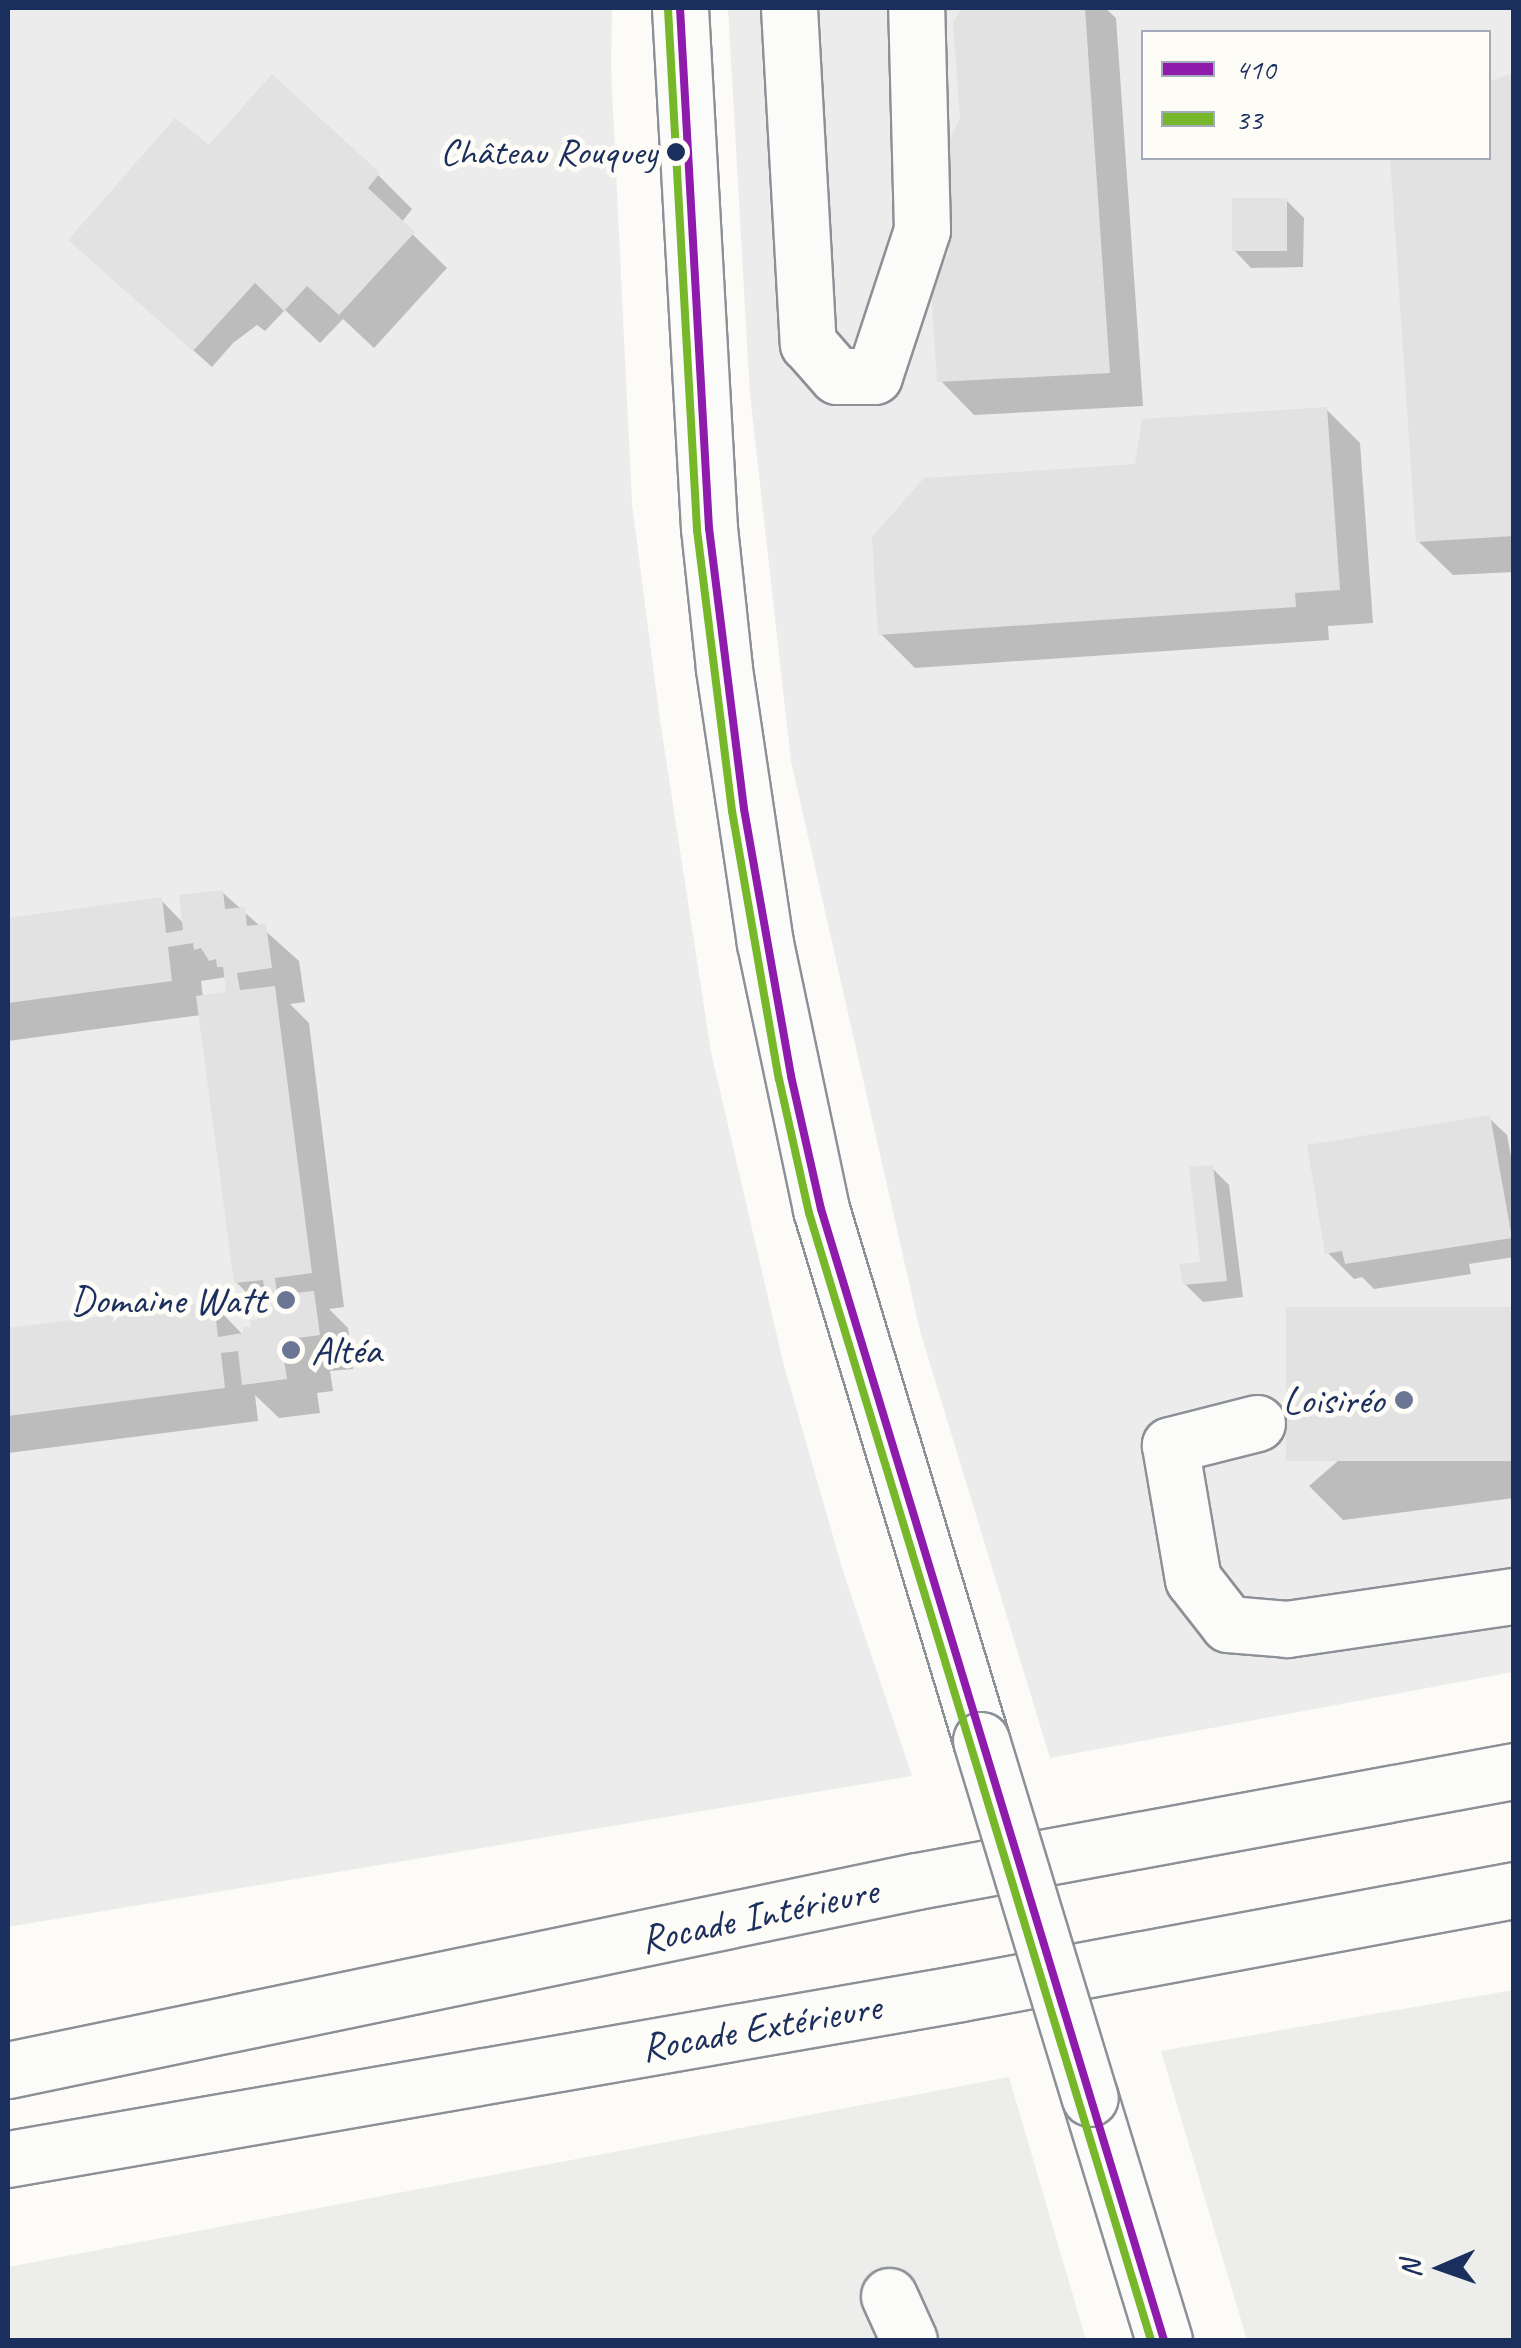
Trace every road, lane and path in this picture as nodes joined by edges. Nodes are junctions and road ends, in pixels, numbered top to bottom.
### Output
1 (680, 8) edge
2 (789, 8) edge
3 (916, 8) edge
4 (1257, 1424) dead end
5 (1514, 1596) edge
6 (1514, 1770) edge
7 (1514, 1890) edge
8 (8, 2070) edge
9 (8, 2159) edge
10 (1164, 2340) edge

1 - 10 main road, bridge
2 - 3 main road
4 - 5 main road
6 - 8 main road, Rocade Intérieure
7 - 9 main road, Rocade Extérieure

